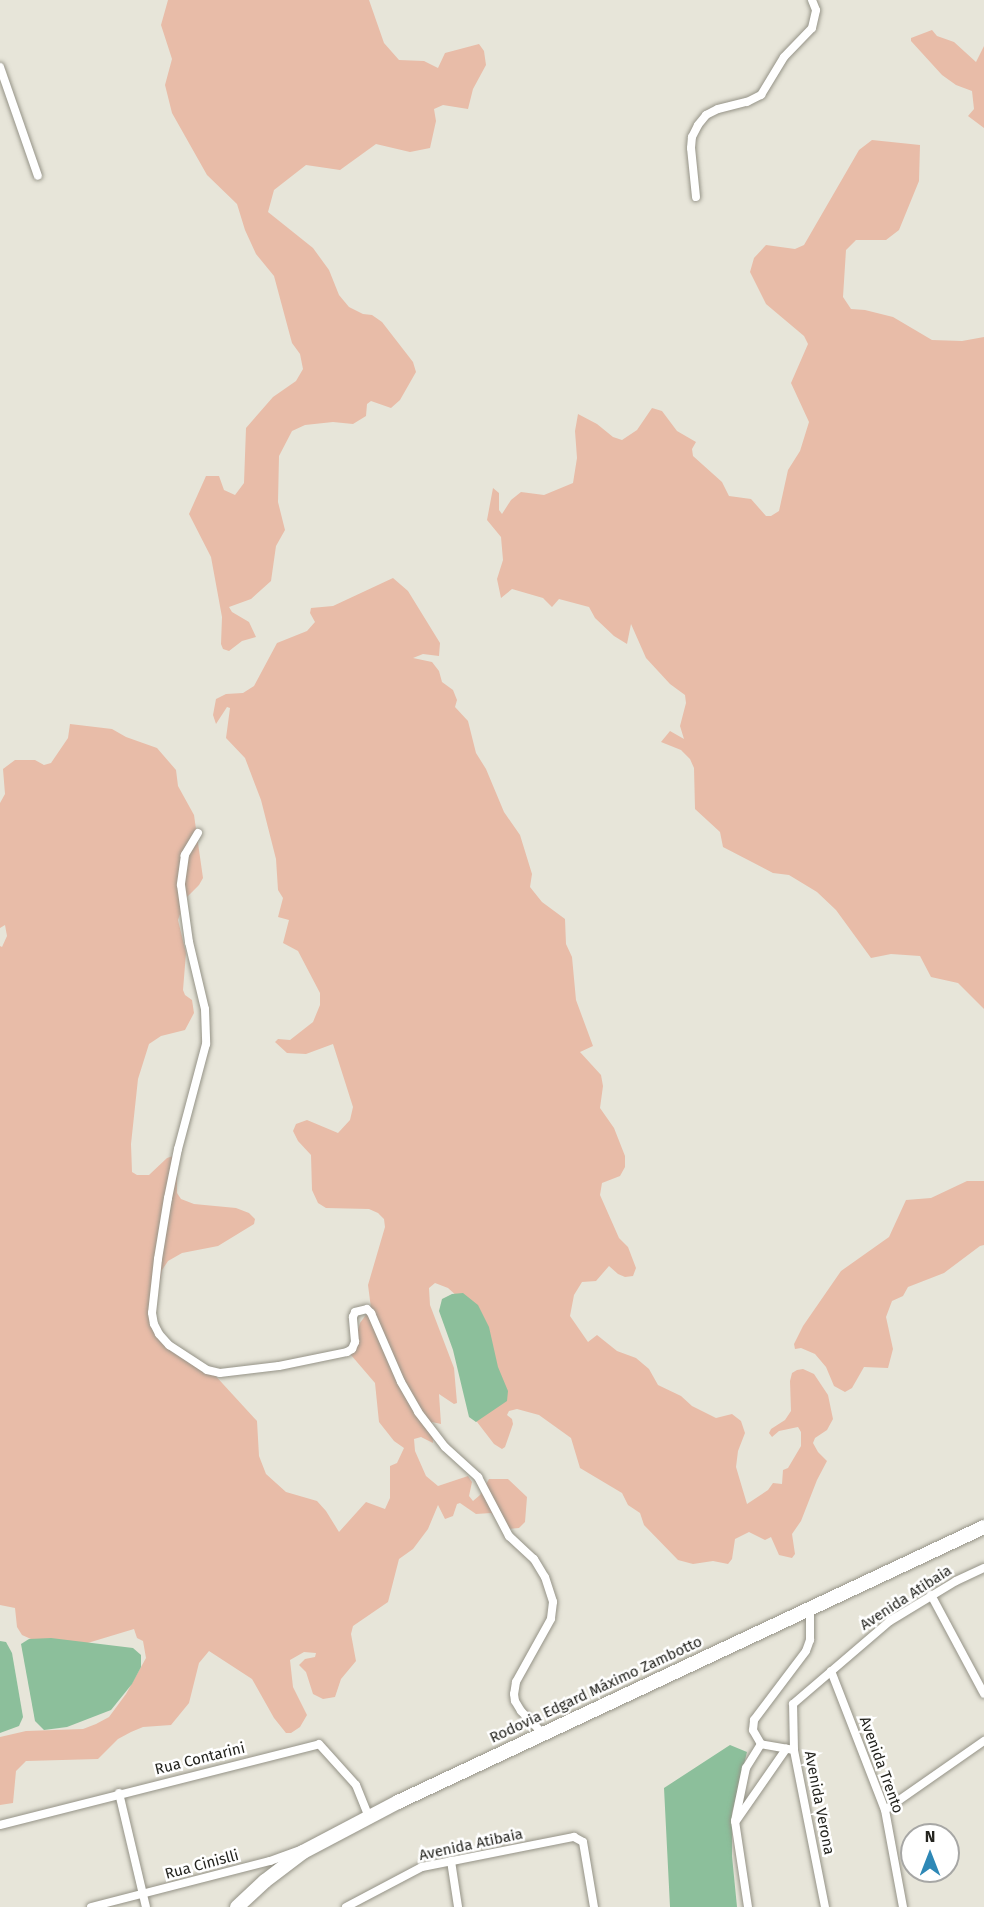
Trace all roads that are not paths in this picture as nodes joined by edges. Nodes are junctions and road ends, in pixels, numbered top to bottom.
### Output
1 (812, 0) edge
2 (0, 67) edge
3 (38, 176) dead end
4 (696, 197) dead end
5 (198, 833) dead end
6 (984, 1527) edge
7 (984, 1568) edge
8 (931, 1595) junction
9 (810, 1608) junction
10 (831, 1671) junction
11 (984, 1694) edge
12 (793, 1704) joint
13 (543, 1734) junction
14 (984, 1741) edge
15 (761, 1744) junction
16 (790, 1750) junction
17 (119, 1793) junction
18 (885, 1810) junction
19 (369, 1817) junction
20 (735, 1821) junction
21 (0, 1825) edge
22 (318, 1843) junction
23 (451, 1861) junction
24 (143, 1894) junction
25 (91, 1907) edge
26 (146, 1907) edge
27 (237, 1907) edge
28 (345, 1907) edge
29 (458, 1907) edge
30 (594, 1907) edge
31 (748, 1907) edge
32 (825, 1907) edge
33 (903, 1907) edge

1 - 4 street
2 - 3 street
5 - 13 street
6 - 9 main road, Rodovia Edgard Máximo Zambotto
7 - 8 street, Avenida Atibaia
8 - 10 street, Avenida Atibaia
8 - 11 street
9 - 13 main road, Rodovia Edgard Máximo Zambotto
9 - 15 street
10 - 12 street, Avenida Atibaia
10 - 18 street, Avenida Trento
12 - 16 street, Avenida Verona
13 - 19 main road, Rodovia Edgard Máximo Zambotto
14 - 18 street
15 - 16 street
15 - 20 street
16 - 20 street
16 - 32 street, Avenida Verona
17 - 19 street, Rua Contarini
17 - 21 street, Rua Contarini
17 - 24 street
18 - 33 street, Avenida Trento
19 - 22 main road, Rodovia Edgard Máximo Zambotto
20 - 31 street
22 - 24 street, Rua Cinislli
22 - 27 main road, Rodovia Edgard Máximo Zambotto
23 - 28 street, Avenida Atibaia
23 - 29 street
23 - 30 street, Avenida Atibaia
24 - 25 street, Rua Cinislli
24 - 26 street

